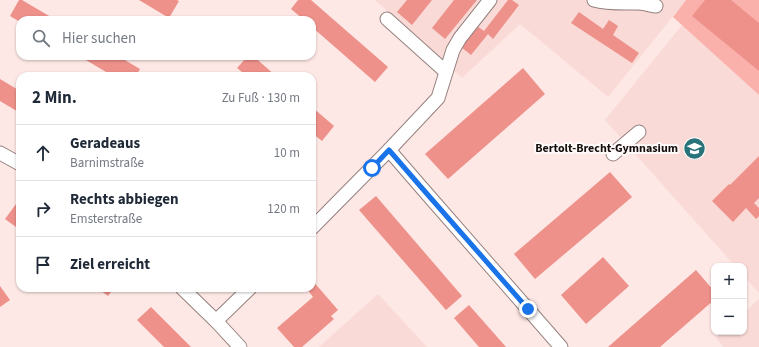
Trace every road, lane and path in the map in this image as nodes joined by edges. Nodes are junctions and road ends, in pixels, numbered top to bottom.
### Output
1 (490, 0) edge
2 (594, 0) edge
3 (656, 6) dead end
4 (387, 19) dead end
5 (446, 72) junction
6 (639, 132) dead end
7 (389, 150) junction
8 (0, 153) edge
9 (613, 154) dead end
10 (16, 162) edge
11 (316, 224) edge
12 (186, 292) edge
13 (246, 292) edge
14 (216, 321) junction
15 (240, 347) edge
16 (560, 347) edge

1 - 5 street
2 - 3 street
4 - 5 street
5 - 7 street
6 - 9 street
7 - 11 street
7 - 16 street
8 - 10 street
12 - 14 street
13 - 14 street
14 - 15 street

